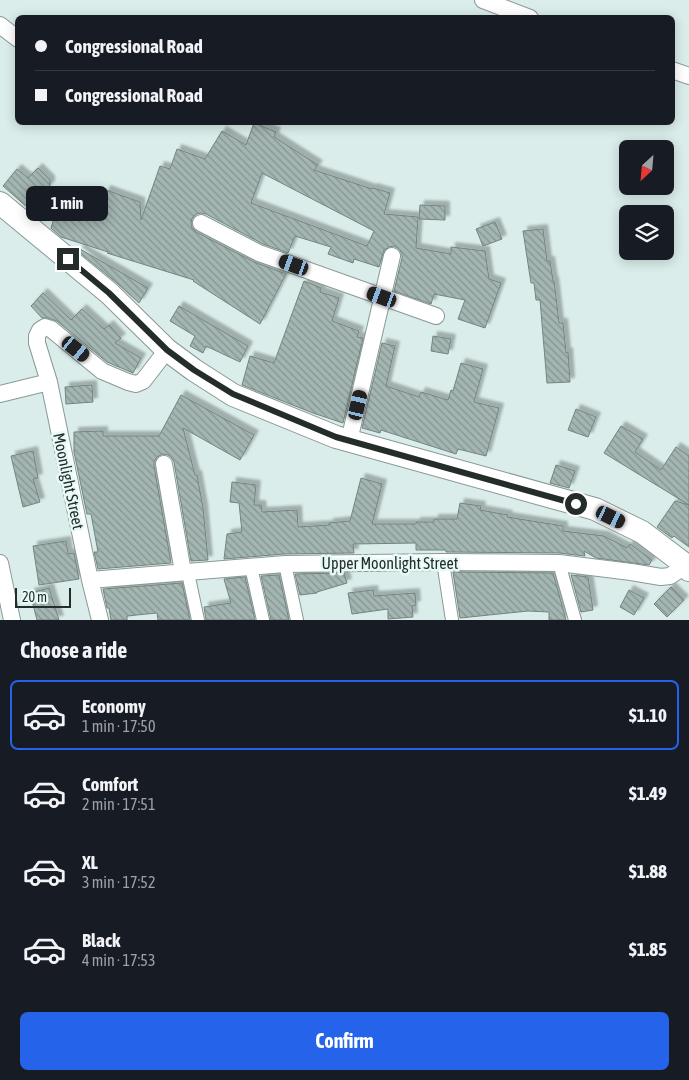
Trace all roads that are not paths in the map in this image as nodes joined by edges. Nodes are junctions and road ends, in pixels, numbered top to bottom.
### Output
1 (483, 0) edge
2 (522, 15) edge
3 (0, 25) edge
4 (15, 37) edge
5 (675, 71) edge
6 (689, 76) edge
7 (0, 203) edge
8 (201, 223) dead end
9 (392, 256) dead end
10 (382, 297) junction
11 (436, 316) dead end
12 (167, 350) junction
13 (48, 382) junction
14 (0, 394) edge
15 (349, 441) junction
16 (164, 464) dead end
17 (443, 562) junction
18 (0, 563) edge
19 (559, 563) junction
20 (285, 564) junction
21 (686, 566) edge
22 (251, 567) junction
23 (186, 572) junction
24 (90, 580) junction
25 (12, 620) edge
26 (100, 620) edge
27 (198, 620) edge
28 (263, 620) edge
29 (297, 620) edge
30 (452, 620) edge
31 (575, 620) edge

1 - 2 street
3 - 4 street
5 - 6 street
7 - 12 main road
8 - 10 street
9 - 10 street
10 - 11 street
10 - 15 street
12 - 13 street, Moonlight Street
12 - 15 main road
13 - 14 street
13 - 24 street, Moonlight Street
15 - 21 main road
16 - 23 street
17 - 19 street, Upper Moonlight Street
17 - 20 street, Upper Moonlight Street
17 - 30 street
18 - 25 street
19 - 21 street, Upper Moonlight Street
19 - 31 street
20 - 22 street, Upper Moonlight Street
20 - 29 street
22 - 23 street, Upper Moonlight Street
22 - 28 street
23 - 24 street, Upper Moonlight Street
23 - 27 street
24 - 26 street, Moonlight Street

